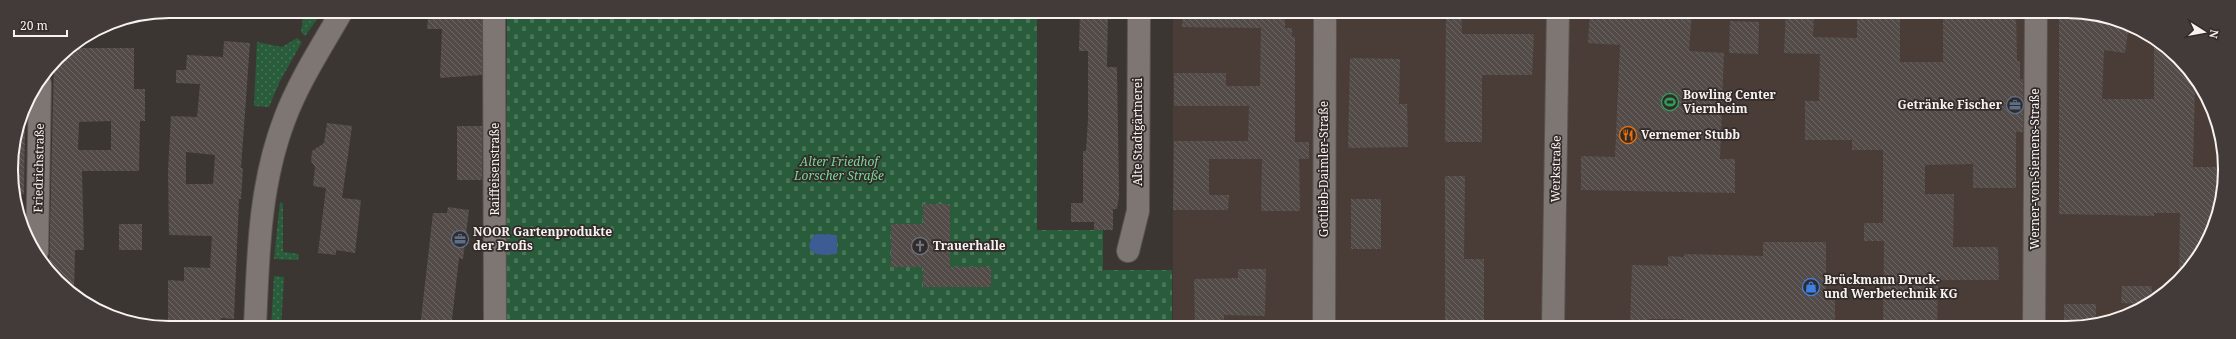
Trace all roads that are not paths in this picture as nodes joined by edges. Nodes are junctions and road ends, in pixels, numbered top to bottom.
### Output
1 (338, 18) edge
2 (352, 18) edge
3 (494, 18) edge
4 (1139, 18) edge
5 (1325, 18) edge
6 (1558, 18) edge
7 (2036, 18) edge
8 (303, 81) junction
9 (40, 91) edge
10 (37, 243) edge
11 (1128, 251) dead end
12 (255, 321) edge
13 (495, 321) edge
14 (1324, 321) edge
15 (1553, 321) edge
16 (2034, 321) edge

1 - 8 street
2 - 8 street
3 - 13 street, Raiffeisenstraße
4 - 11 street, Alte Stadtgärtnerei
5 - 14 street, Gottlieb-Daimler-Straße
6 - 15 street, Werkstraße
7 - 16 street, Werner-von-Siemens-Straße
8 - 12 street
9 - 10 street, Friedrichstraße

